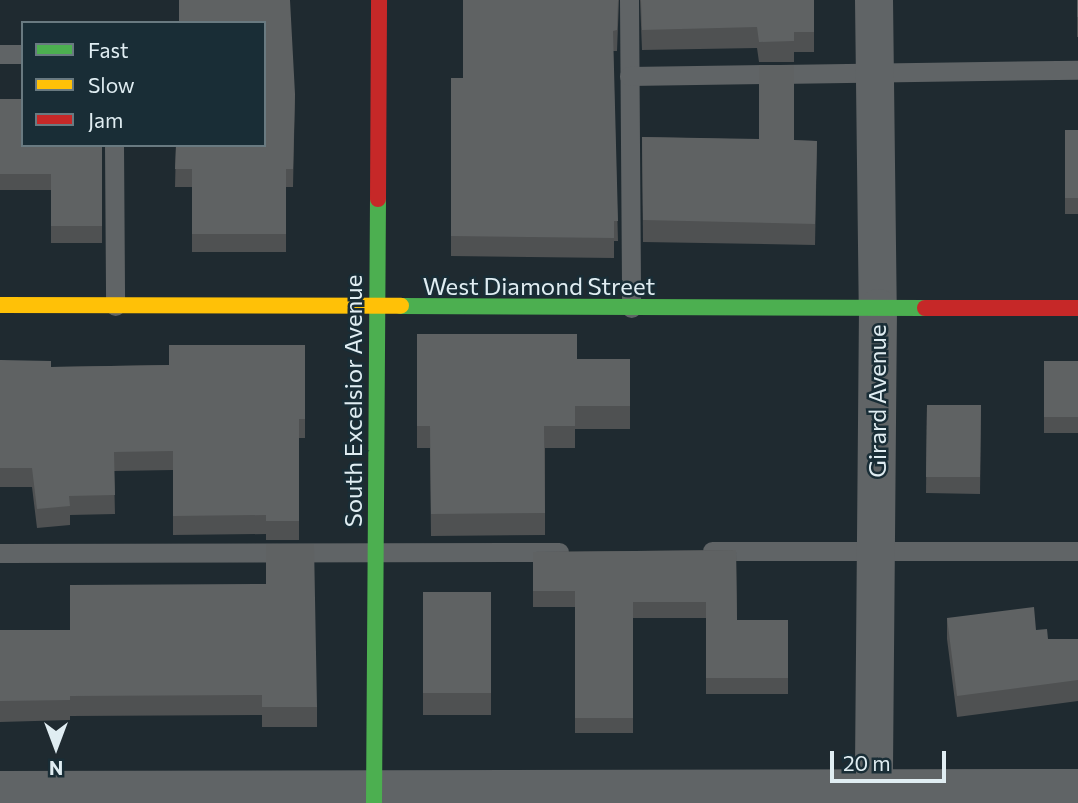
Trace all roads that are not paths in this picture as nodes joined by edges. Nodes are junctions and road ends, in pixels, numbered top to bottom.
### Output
1 (379, 0) edge
2 (629, 0) edge
3 (873, 0) edge
4 (0, 54) edge
5 (21, 54) edge
6 (874, 70) junction
7 (1078, 70) edge
8 (629, 76) junction
9 (114, 147) edge
10 (0, 305) edge
11 (115, 306) junction
12 (631, 308) junction
13 (877, 308) junction
14 (1078, 308) edge
15 (375, 309) junction
16 (876, 550) junction
17 (695, 551) edge
18 (1078, 551) edge
19 (584, 552) edge
20 (0, 553) edge
21 (375, 554) junction
22 (1078, 788) edge
23 (0, 790) edge
24 (874, 796) edge
25 (374, 797) edge

1 - 15 street, South Excelsior Avenue
2 - 8 lane
3 - 6 street, Girard Avenue
4 - 5 lane
6 - 7 lane
6 - 8 lane
6 - 13 street, Girard Avenue
8 - 12 lane
9 - 11 lane
10 - 11 street, West Diamond Street
11 - 15 street, West Diamond Street
12 - 13 street, West Diamond Street
12 - 15 street, West Diamond Street
13 - 14 street, West Diamond Street
13 - 16 street, Girard Avenue
15 - 21 street, South Excelsior Avenue
16 - 17 lane
16 - 18 lane
16 - 24 street, Girard Avenue
19 - 21 lane
20 - 21 lane
21 - 25 street, South Excelsior Avenue
22 - 24 street
23 - 25 street
24 - 25 street

